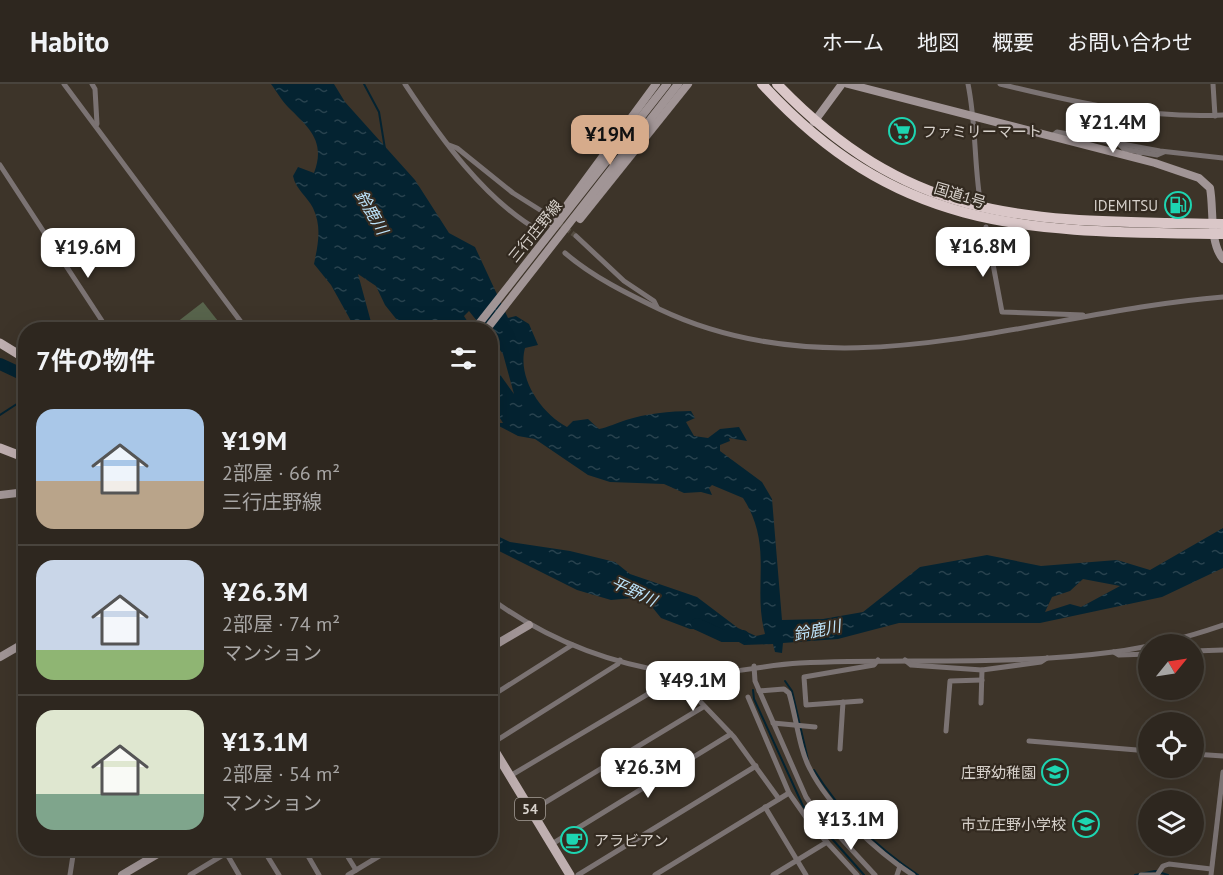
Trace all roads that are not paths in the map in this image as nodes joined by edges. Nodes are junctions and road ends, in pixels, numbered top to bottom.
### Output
1 (64, 84) edge
2 (92, 84) edge
3 (405, 84) edge
4 (656, 84) edge
5 (668, 84) edge
6 (678, 84) edge
7 (688, 84) edge
8 (762, 84) edge
9 (777, 84) edge
10 (842, 84) edge
11 (848, 84) edge
12 (968, 84) edge
13 (1000, 84) edge
14 (1213, 84) edge
15 (1223, 115) edge
16 (1215, 116) junction
17 (975, 117) junction
18 (814, 122) junction
19 (97, 126) junction
20 (1051, 137) junction
21 (1118, 143) junction
22 (449, 145) junction
23 (1165, 151) junction
24 (1139, 155) junction
25 (1223, 158) edge
26 (0, 165) edge
27 (597, 181) junction
28 (980, 200) dead end
29 (548, 215) tunnel mouth
30 (986, 227) dead end
31 (1219, 229) edge
32 (547, 233) junction
33 (576, 236) tunnel mouth
34 (565, 253) dead end
35 (1223, 259) edge
36 (542, 262) junction
37 (1223, 297) edge
38 (657, 307) junction
39 (1084, 315) junction
40 (103, 322) edge
41 (242, 322) edge
42 (480, 322) edge
43 (493, 322) edge
44 (0, 343) edge
45 (18, 354) edge
46 (0, 448) edge
47 (18, 455) edge
48 (18, 493) edge
49 (0, 495) edge
50 (498, 604) edge
51 (529, 625) junction
52 (1223, 625) edge
53 (498, 643) edge
54 (572, 645) junction
55 (18, 647) edge
56 (1223, 650) edge
57 (1204, 651) edge
58 (1114, 652) junction
59 (1138, 654) edge
60 (0, 657) edge
61 (1047, 658) junction
62 (620, 660) junction
63 (878, 660) junction
64 (905, 660) junction
65 (754, 666) junction
66 (982, 670) junction
67 (676, 673) junction
68 (686, 674) junction
69 (982, 680) junction
70 (759, 691) junction
71 (498, 692) edge
72 (748, 697) dead end
73 (861, 701) dead end
74 (843, 702) junction
75 (981, 703) dead end
76 (703, 706) junction
77 (773, 723) junction
78 (798, 725) junction
79 (815, 727) dead end
80 (946, 731) dead end
81 (731, 735) junction
82 (498, 740) edge
83 (1029, 741) dead end
84 (840, 749) dead end
85 (1138, 750) edge
86 (1204, 755) edge
87 (498, 756) edge
88 (1223, 756) edge
89 (756, 766) junction
90 (1223, 772) edge
91 (510, 776) junction
92 (789, 793) junction
93 (778, 799) junction
94 (765, 807) junction
95 (531, 811) junction
96 (827, 842) junction
97 (552, 844) junction
98 (74, 856) edge
99 (154, 856) edge
100 (218, 856) edge
101 (228, 856) edge
102 (267, 856) edge
103 (307, 856) edge
104 (347, 856) edge
105 (379, 856) edge
106 (797, 860) junction
107 (900, 866) junction
108 (356, 870) junction
109 (1158, 872) edge
110 (1211, 872) edge
111 (195, 874) edge
112 (70, 875) edge
113 (122, 875) edge
114 (239, 875) edge
115 (279, 875) edge
116 (319, 875) edge
117 (348, 875) edge
118 (570, 875) edge
119 (578, 875) edge
120 (655, 875) edge
121 (773, 875) edge
122 (806, 875) edge
123 (857, 875) edge
124 (875, 875) edge
125 (897, 875) edge
126 (913, 875) edge
127 (1141, 875) edge

1 - 19 street
2 - 19 street
3 - 22 street
4 - 32 main road, 三行庄野線
5 - 27 main road, 三行庄野線
6 - 27 main road, 三行庄野線
7 - 36 main road, 三行庄野線
8 - 31 highway, 国道1号
9 - 18 highway, 国道1号
10 - 18 main road
11 - 17 main road
12 - 17 street
13 - 16 street
14 - 16 street
15 - 16 street
17 - 20 main road
17 - 28 street
18 - 31 highway, 国道1号
19 - 41 street
20 - 21 street
20 - 24 main road
21 - 23 street
21 - 24 street
22 - 29 street
22 - 32 street
23 - 24 street
23 - 25 street
24 - 31 main road
26 - 40 street
27 - 32 main road, 三行庄野線
27 - 36 main road, 三行庄野線
30 - 39 street
31 - 35 main road
32 - 42 main road, 三行庄野線
33 - 38 street
34 - 38 street
36 - 43 main road, 三行庄野線
37 - 39 street
38 - 39 street
44 - 45 main road
46 - 47 main road
48 - 49 main road
50 - 51 street
51 - 53 main road
51 - 54 street
52 - 58 street
54 - 62 street
54 - 71 street
55 - 60 main road
56 - 57 street
58 - 59 street
58 - 61 street
61 - 64 street
61 - 66 street
62 - 67 street
62 - 82 street
63 - 64 street
63 - 65 street
63 - 74 street
64 - 66 street
65 - 68 street
65 - 70 street
66 - 69 street
67 - 68 street
67 - 91 street
68 - 76 street
69 - 75 street
69 - 80 street
70 - 77 street
70 - 78 street
72 - 92 street
73 - 74 street
74 - 84 street
76 - 81 street
76 - 95 street
77 - 78 street
77 - 124 street
78 - 79 street
78 - 107 street
81 - 89 street
81 - 97 street
83 - 85 street
86 - 88 street
87 - 91 main road, 54
89 - 93 street
89 - 119 street
90 - 110 street
91 - 95 main road, 54
92 - 93 street
92 - 96 street
93 - 94 street
94 - 106 street
94 - 120 street
95 - 97 main road, 54
96 - 106 street
96 - 123 street
97 - 118 main road, 54
98 - 112 street
99 - 113 main road
100 - 111 street
101 - 114 street
102 - 115 street
103 - 116 street
104 - 108 street
105 - 108 street
106 - 121 street
106 - 122 street
107 - 125 street
107 - 126 street
108 - 117 street
109 - 110 street
109 - 127 street

